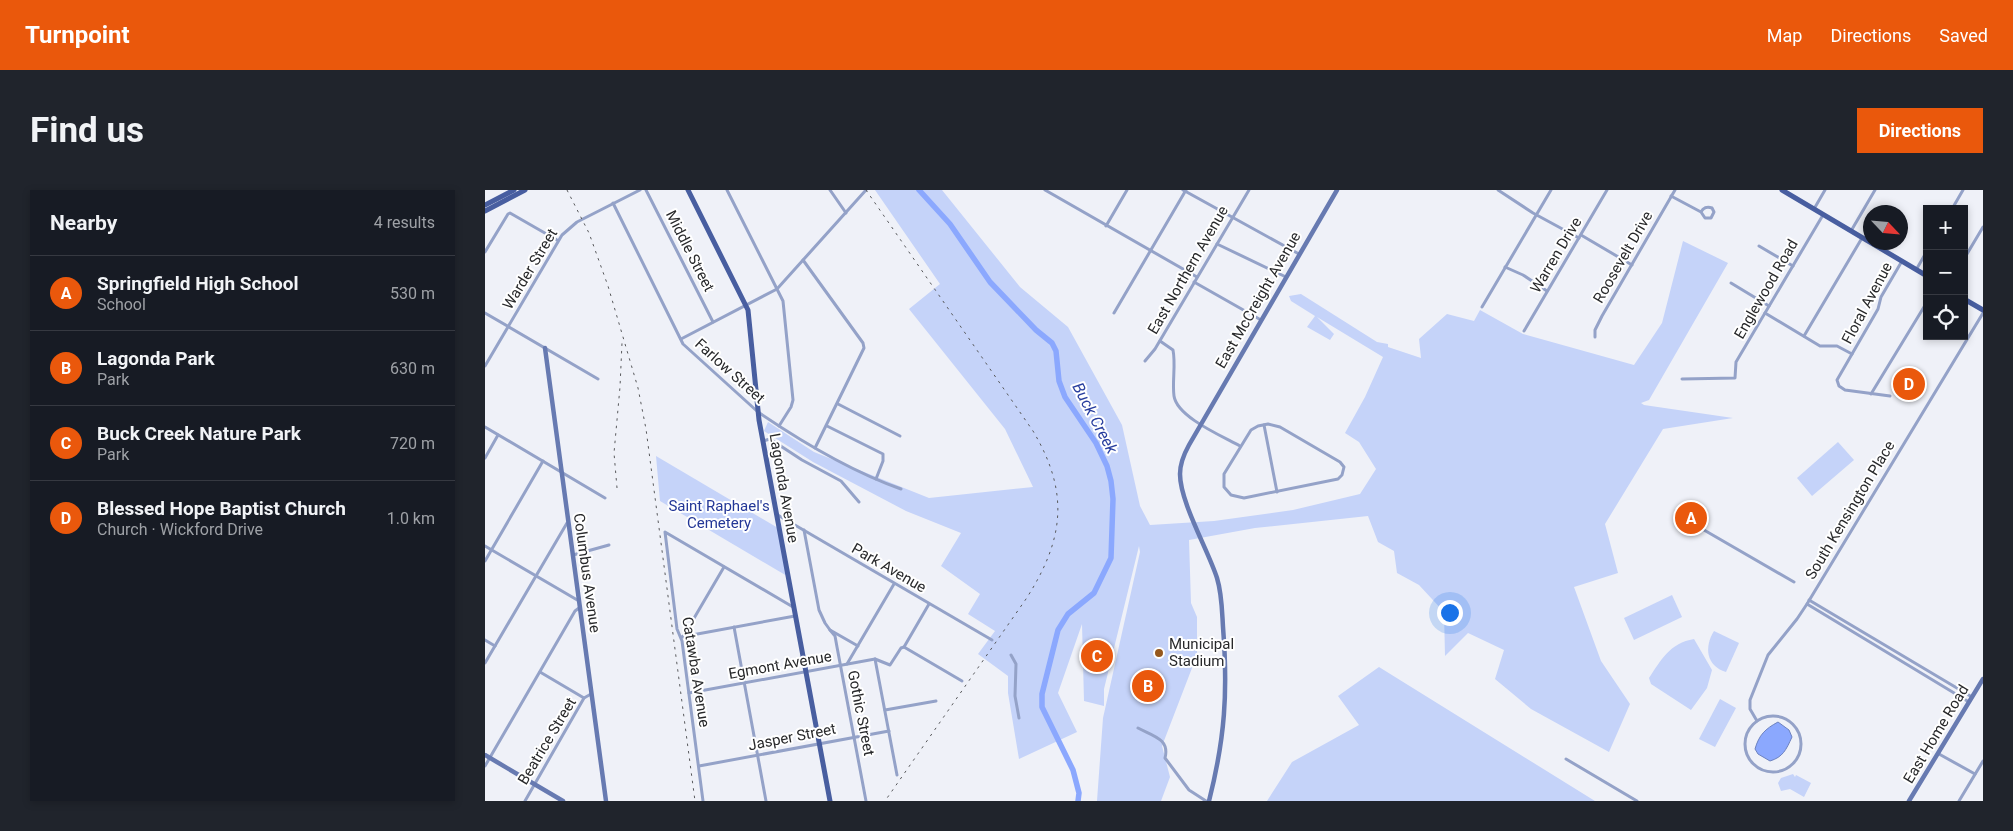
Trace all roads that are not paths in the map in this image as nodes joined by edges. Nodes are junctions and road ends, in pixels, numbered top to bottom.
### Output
1 (514, 190) edge
2 (525, 190) edge
3 (640, 190) edge
4 (646, 190) edge
5 (688, 190) edge
6 (727, 190) edge
7 (830, 190) edge
8 (866, 190) edge
9 (1045, 190) edge
10 (1127, 190) edge
11 (1185, 190) edge
12 (1249, 190) edge
13 (1329, 190) edge
14 (1498, 190) edge
15 (1551, 190) edge
16 (1607, 190) edge
17 (1675, 190) edge
18 (1782, 190) edge
19 (1825, 190) edge
20 (1875, 190) edge
21 (1961, 191) edge
22 (1336, 192) edge
23 (1671, 196) junction
24 (613, 203) junction
25 (485, 205) edge
26 (1954, 205) edge
27 (1813, 209) junction
28 (485, 211) edge
29 (1701, 212) dead end
30 (845, 213) junction
31 (1536, 214) junction
32 (1823, 215) junction
33 (1233, 218) junction
34 (1106, 226) junction
35 (1983, 227) edge
36 (1851, 231) junction
37 (1580, 237) junction
38 (1861, 238) junction
39 (557, 240) junction
40 (1217, 244) junction
41 (1759, 246) dead end
42 (1150, 251) junction
43 (485, 252) edge
44 (1968, 252) edge
45 (1299, 254) junction
46 (1923, 258) edge
47 (803, 260) junction
48 (1902, 262) junction
49 (1632, 265) junction
50 (1793, 266) junction
51 (1505, 267) junction
52 (1916, 270) junction
53 (1923, 274) edge
54 (1197, 277) junction
55 (1286, 277) junction
56 (1194, 282) junction
57 (1731, 283) dead end
58 (777, 289) junction
59 (1547, 291) junction
60 (1968, 301) edge
61 (746, 306) junction
62 (1769, 306) junction
63 (1482, 307) dead end
64 (1923, 309) edge
65 (1983, 311) edge
66 (1114, 313) dead end
67 (1765, 313) junction
68 (485, 314) edge
69 (1261, 320) junction
70 (713, 322) junction
71 (508, 327) junction
72 (1524, 331) dead end
73 (1804, 336) junction
74 (1595, 337) dead end
75 (681, 339) junction
76 (1160, 341) junction
77 (545, 348) junction
78 (1852, 354) junction
79 (1145, 361) dead end
80 (485, 366) edge
81 (598, 379) dead end
82 (1682, 380) dead end
83 (1871, 394) junction
84 (1891, 396) dead end
85 (838, 404) junction
86 (758, 412) junction
87 (1202, 424) junction
88 (1264, 425) junction
89 (779, 426) junction
90 (827, 426) junction
91 (485, 427) edge
92 (498, 435) junction
93 (900, 436) dead end
94 (763, 441) junction
95 (1240, 446) junction
96 (815, 448) junction
97 (485, 458) edge
98 (543, 461) junction
99 (561, 472) junction
100 (876, 479) junction
101 (901, 489) dead end
102 (1277, 492) junction
103 (605, 498) dead end
104 (859, 502) dead end
105 (776, 514) junction
106 (567, 523) junction
107 (804, 530) junction
108 (1704, 530) dead end
109 (609, 545) dead end
110 (485, 546) edge
111 (491, 550) junction
112 (572, 555) junction
113 (485, 561) edge
114 (724, 567) junction
115 (536, 576) junction
116 (1794, 582) dead end
117 (894, 584) junction
118 (1809, 600) junction
119 (579, 601) junction
120 (929, 604) junction
121 (1807, 604) junction
122 (793, 607) junction
123 (579, 608) junction
124 (795, 616) junction
125 (734, 627) junction
126 (830, 630) junction
127 (682, 637) junction
128 (485, 640) edge
129 (992, 640) dead end
130 (495, 646) junction
131 (858, 646) junction
132 (904, 647) junction
133 (1011, 656) dead end
134 (875, 659) junction
135 (485, 663) edge
136 (847, 664) junction
137 (840, 665) junction
138 (540, 672) junction
139 (805, 672) junction
140 (1983, 679) edge
141 (962, 681) dead end
142 (744, 683) junction
143 (689, 693) junction
144 (591, 694) junction
145 (584, 698) junction
146 (1971, 700) junction
147 (936, 701) dead end
148 (885, 710) junction
149 (1019, 718) dead end
150 (1757, 720) junction
151 (1138, 728) dead end
152 (889, 731) junction
153 (854, 737) junction
154 (819, 744) junction
155 (1939, 754) junction
156 (757, 755) junction
157 (487, 756) edge
158 (1566, 758) dead end
159 (1983, 761) edge
160 (485, 766) edge
161 (699, 766) junction
162 (1975, 774) junction
163 (897, 775) dead end
164 (534, 784) junction
165 (525, 801) edge
166 (563, 801) edge
167 (606, 801) edge
168 (703, 801) edge
169 (766, 801) edge
170 (829, 801) edge
171 (865, 801) edge
172 (1207, 801) edge
173 (1637, 801) edge
174 (1909, 801) edge
175 (1959, 801) edge

1 - 25 main road
2 - 28 main road
3 - 24 street, Warder Street
4 - 70 street, Middle Street
5 - 61 main road, Lagonda Avenue
6 - 58 street
7 - 30 street
8 - 30 street
9 - 34 street
10 - 34 street
11 - 33 street
11 - 42 street
12 - 33 street, East Northern Avenue
13 - 22 street
14 - 31 street
15 - 31 street
16 - 37 street, Warren Drive
17 - 23 street, Roosevelt Drive
18 - 27 main road
19 - 27 street
20 - 36 street
21 - 26 street
22 - 45 street, East McCreight Avenue
23 - 29 street
23 - 49 street, Roosevelt Drive
24 - 39 street, Warder Street
24 - 75 street, Farlow Street
27 - 32 main road
30 - 47 street
31 - 37 street
31 - 51 street
32 - 36 main road
32 - 50 street, Englewood Road
33 - 40 street, East Northern Avenue
33 - 45 street
34 - 42 street
35 - 44 street
36 - 38 main road
37 - 49 street
37 - 59 street, Warren Drive
38 - 48 main road
38 - 73 street
39 - 43 street
39 - 71 street, Warder Street
40 - 54 street, East Northern Avenue
40 - 55 street
41 - 50 street
42 - 54 street
42 - 66 street
45 - 55 street, East McCreight Avenue
46 - 52 street, Floral Avenue
47 - 58 street
47 - 85 street
48 - 52 main road
48 - 78 street, Floral Avenue
49 - 74 street, Roosevelt Drive
50 - 62 street, Englewood Road
51 - 59 street
51 - 63 street
52 - 53 main road
54 - 56 street, East Northern Avenue
55 - 69 street, East McCreight Avenue
56 - 69 street
56 - 76 street, East Northern Avenue
57 - 62 street
58 - 61 street
58 - 89 street
59 - 72 street, Warren Drive
60 - 65 main road
61 - 70 street
61 - 86 main road, Lagonda Avenue
62 - 67 street, Englewood Road
64 - 83 street
65 - 118 street, South Kensington Place
67 - 73 street
67 - 82 street, Englewood Road
68 - 71 street
69 - 87 street, East McCreight Avenue
70 - 75 street
71 - 77 street
71 - 80 street, Warder Street
73 - 78 street
75 - 86 street, Farlow Street
76 - 79 street, East Northern Avenue
76 - 87 street
77 - 81 street
77 - 99 street, Columbus Avenue
78 - 83 street, Floral Avenue
83 - 84 street
85 - 90 street
85 - 93 street
86 - 89 street, Farlow Street
86 - 94 main road, Lagonda Avenue
87 - 95 street
87 - 172 street, East McCreight Avenue
88 - 95 street
88 - 102 street
88 - 102 street
89 - 96 street, Farlow Street
90 - 96 street
90 - 100 street
91 - 92 street
92 - 97 street
92 - 98 street
94 - 104 street
94 - 105 main road, Lagonda Avenue
95 - 102 street
96 - 100 street, Farlow Street
98 - 99 street
98 - 111 street
99 - 103 street
99 - 106 street, Columbus Avenue
100 - 101 street, Farlow Street
105 - 107 street, Park Avenue
105 - 122 main road, Lagonda Avenue
106 - 112 street, Columbus Avenue
106 - 115 street
107 - 117 street, Park Avenue
107 - 126 street, Gothic Street
108 - 116 street
109 - 112 street
110 - 111 street
111 - 113 street
111 - 115 street
112 - 119 street, Columbus Avenue
114 - 122 street
114 - 127 street
114 - 127 street, Catawba Avenue
115 - 119 street
115 - 130 street
117 - 120 street, Park Avenue
117 - 131 street
118 - 121 street, South Kensington Place
118 - 146 street
119 - 123 street, Columbus Avenue
120 - 129 street, Park Avenue
120 - 132 street
121 - 146 street
121 - 150 street, South Kensington Place
122 - 124 main road, Lagonda Avenue
123 - 138 street
123 - 144 street, Columbus Avenue
124 - 125 street
124 - 139 main road, Lagonda Avenue
125 - 127 street
125 - 142 street
126 - 131 street
126 - 137 street, Gothic Street
127 - 143 street, Catawba Avenue
128 - 130 street
130 - 135 street
131 - 136 street
132 - 134 street, Egmont Avenue
132 - 141 street
133 - 149 street
134 - 136 street, Egmont Avenue
134 - 148 street
136 - 137 street, Egmont Avenue
137 - 139 street, Egmont Avenue
137 - 153 street, Gothic Street
138 - 145 street
138 - 157 street
139 - 142 street, Egmont Avenue
139 - 154 main road, Lagonda Avenue
140 - 146 street, East Home Road
142 - 143 street, Egmont Avenue
142 - 156 street
143 - 161 street, Catawba Avenue
144 - 145 street, Beatrice Street
144 - 167 street, Columbus Avenue
145 - 164 street, Beatrice Street
146 - 155 street, East Home Road
147 - 148 street
148 - 152 street
150 - 150 street
151 - 172 street
152 - 153 street, Jasper Street
152 - 163 street
153 - 154 street, Jasper Street
153 - 171 street, Gothic Street
154 - 156 street, Jasper Street
154 - 170 main road, Lagonda Avenue
155 - 162 street
155 - 174 street, East Home Road
156 - 161 street, Jasper Street
156 - 169 street
157 - 160 street
157 - 164 street
158 - 173 street
159 - 162 street
161 - 168 street, Catawba Avenue
162 - 175 street
164 - 165 street, Beatrice Street
164 - 166 street

